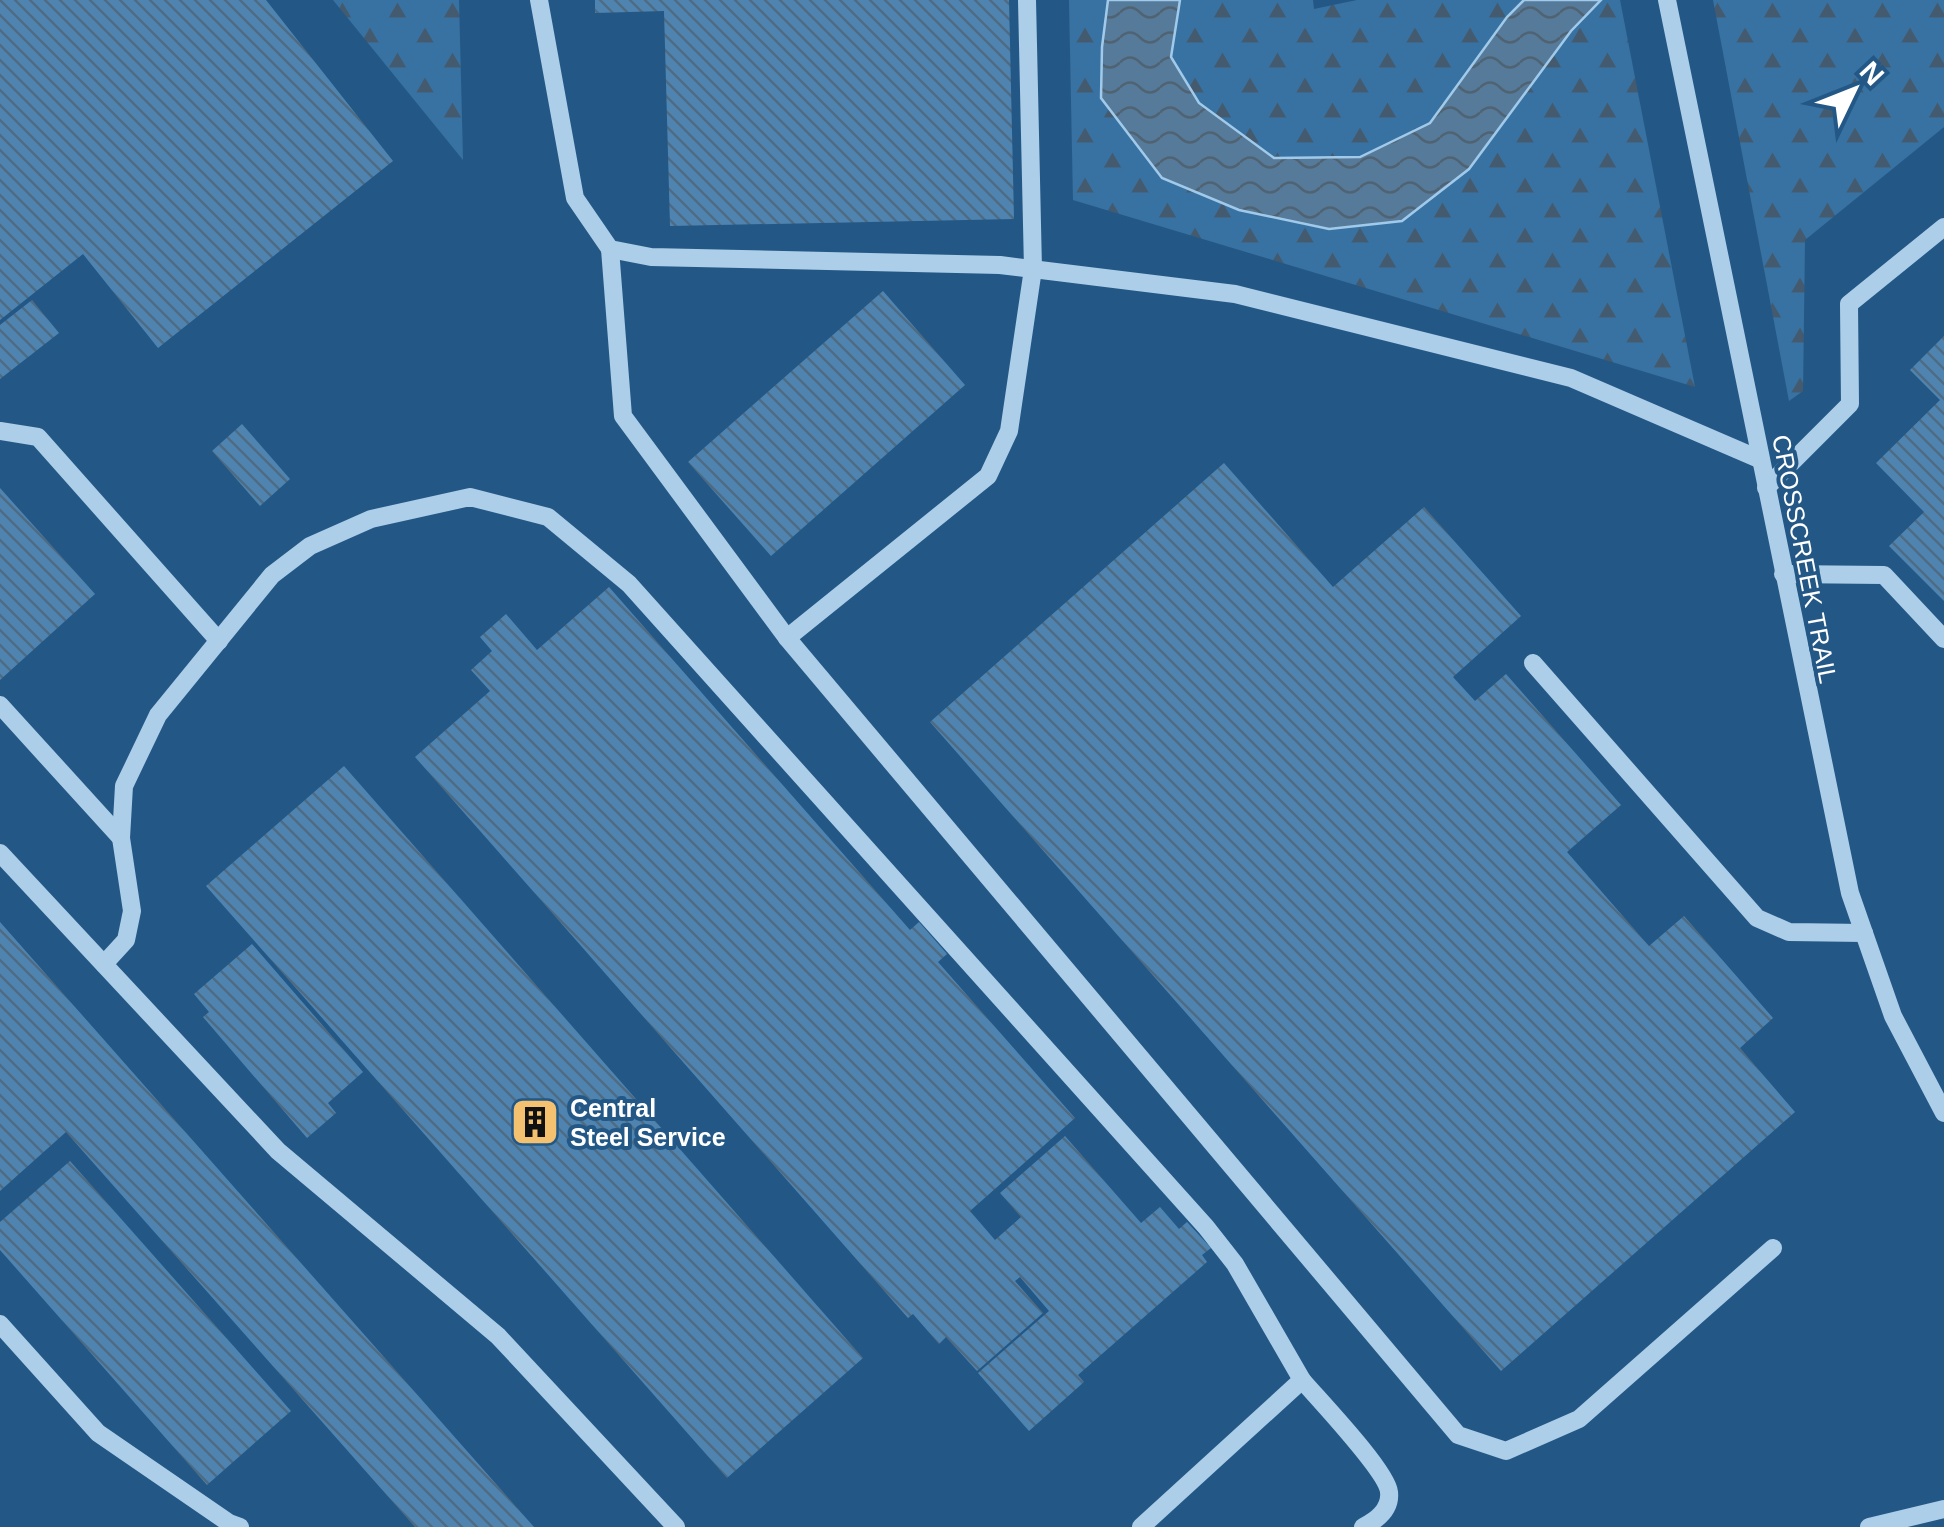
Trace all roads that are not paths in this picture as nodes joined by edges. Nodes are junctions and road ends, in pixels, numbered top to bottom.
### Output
1 (539, 0) edge
2 (1027, 0) edge
3 (1667, 0) edge
4 (1944, 227) edge
5 (610, 249) junction
6 (1032, 269) junction
7 (0, 431) edge
8 (1760, 459) junction
9 (1766, 488) junction
10 (1783, 574) junction
11 (788, 638) junction
12 (1944, 638) edge
13 (218, 641) junction
14 (1533, 663) dead end
15 (0, 705) edge
16 (121, 838) junction
17 (0, 853) edge
18 (1864, 934) junction
19 (104, 964) junction
20 (1944, 1113) edge
21 (1773, 1248) dead end
22 (0, 1324) edge
23 (1302, 1380) junction
24 (1944, 1509) edge
25 (240, 1527) edge
26 (676, 1527) edge
27 (1142, 1527) edge
28 (1363, 1527) edge
29 (1869, 1527) edge

1 - 5 street
2 - 6 street
3 - 8 street, CROSSCREEK TRAIL
4 - 9 street
5 - 6 street
5 - 11 street
6 - 8 street
6 - 11 street
7 - 13 street
8 - 9 street, CROSSCREEK TRAIL
9 - 10 street, CROSSCREEK TRAIL
10 - 12 street
10 - 18 street, CROSSCREEK TRAIL
11 - 21 street
13 - 16 street
13 - 23 street
14 - 18 street
15 - 16 street
16 - 19 street
17 - 19 street
18 - 20 street, CROSSCREEK TRAIL
19 - 26 street
22 - 25 street
23 - 27 street
23 - 28 street
24 - 29 street

